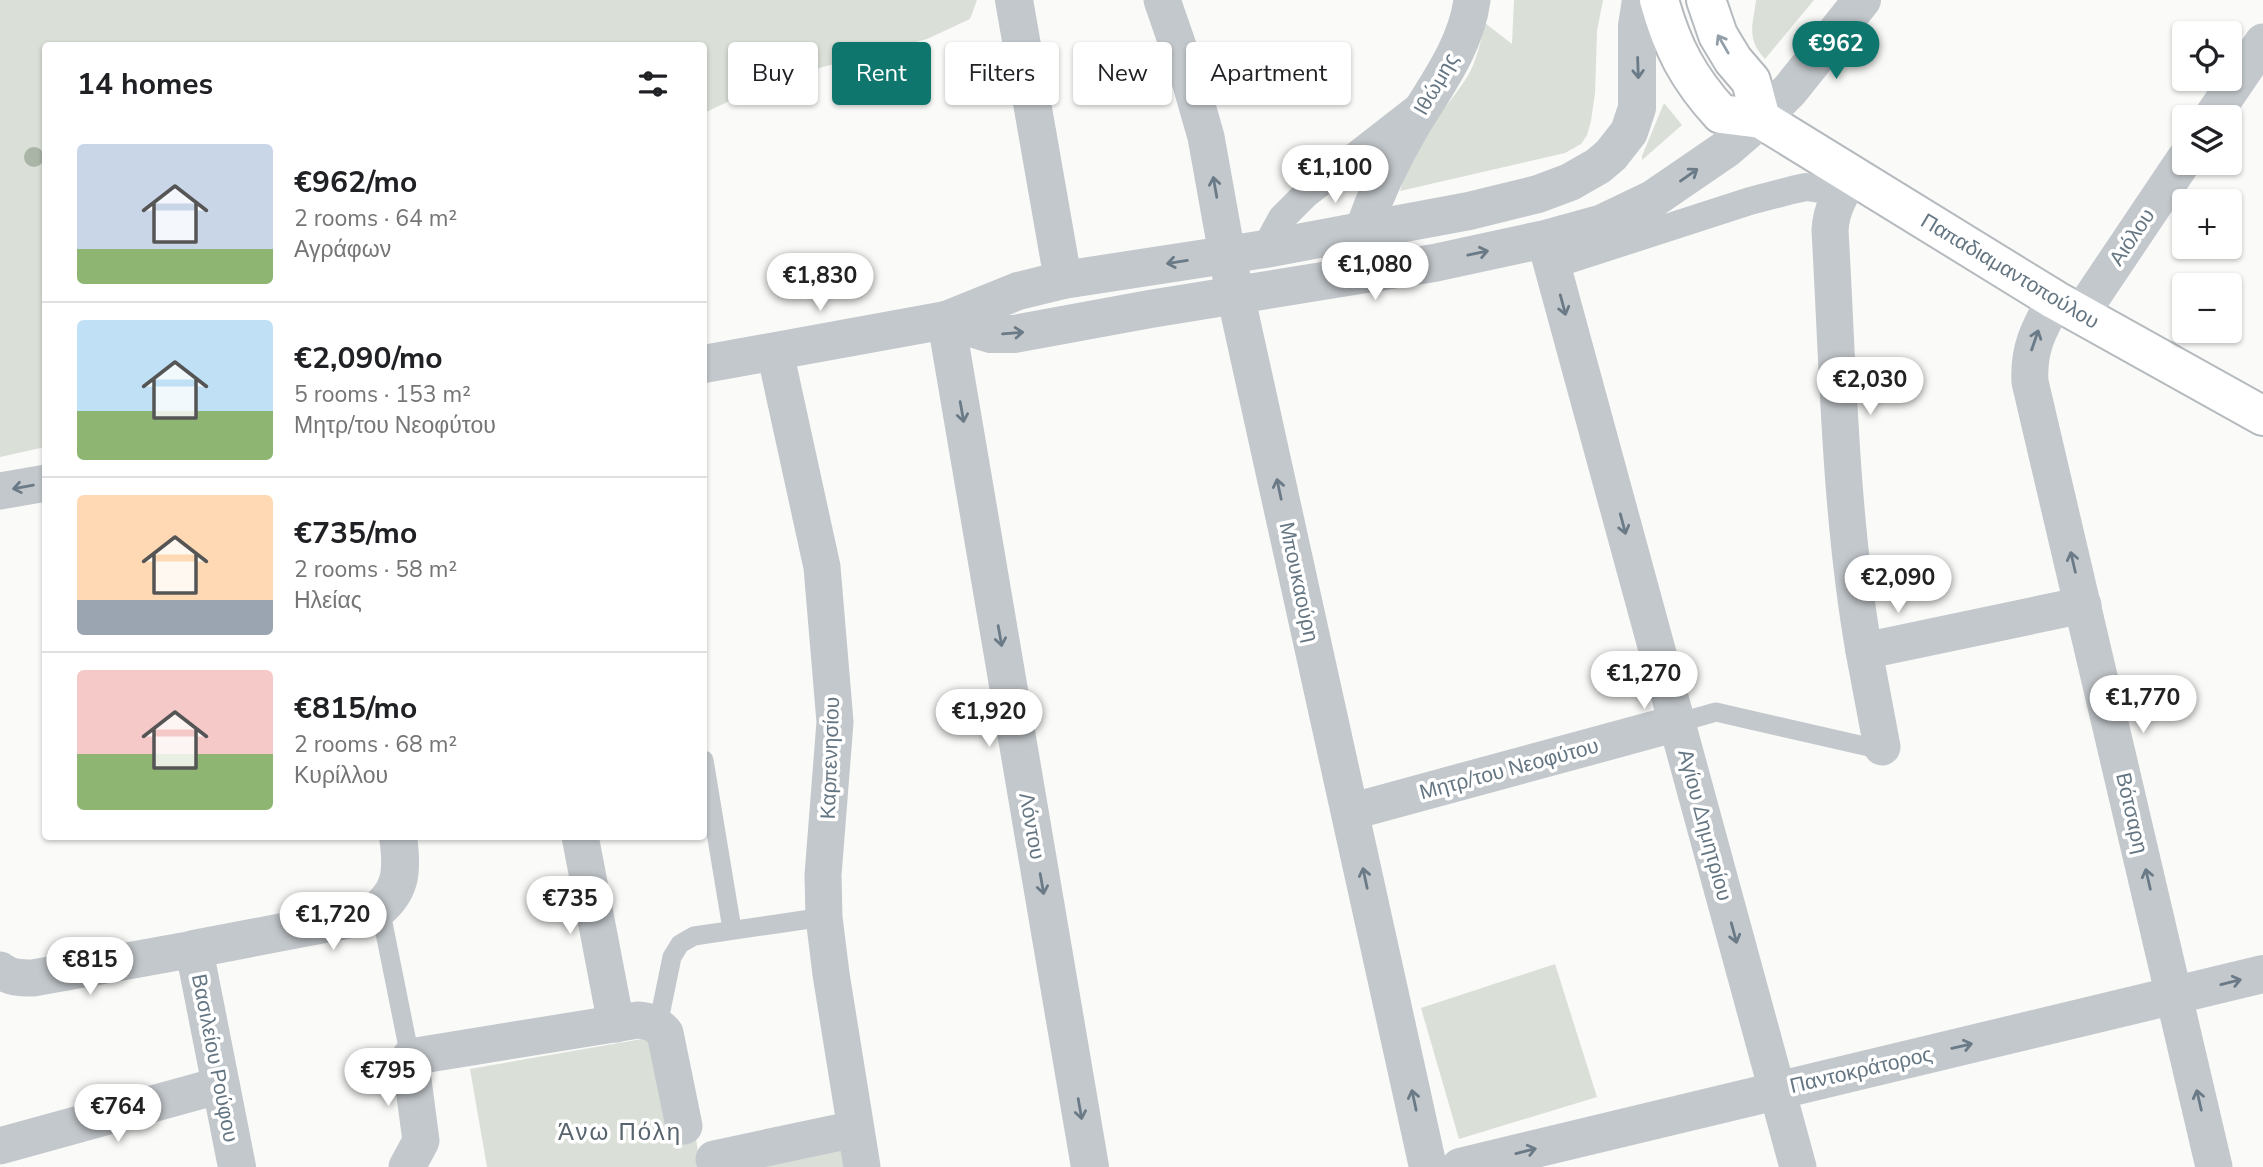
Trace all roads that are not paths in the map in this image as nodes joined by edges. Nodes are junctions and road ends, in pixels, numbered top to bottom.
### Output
1 (1014, 0) edge
2 (1162, 0) edge
3 (1641, 0) edge
4 (1659, 0) edge
5 (1706, 0) edge
6 (1862, 0) edge
7 (1471, 6) edge
8 (2263, 42) edge
9 (1429, 98) junction
10 (2221, 105) edge
11 (1761, 118) junction
12 (2172, 175) edge
13 (1847, 183) junction
14 (1363, 230) junction
15 (1265, 248) junction
16 (1548, 252) junction
17 (1227, 254) junction
18 (1063, 280) junction
19 (1236, 295) junction
20 (2068, 307) junction
21 (946, 320) junction
22 (775, 352) junction
23 (707, 363) edge
24 (2263, 416) edge
25 (42, 484) edge
26 (0, 491) edge
27 (2083, 605) junction
28 (1864, 651) junction
29 (1677, 723) junction
30 (1882, 747) joint
31 (707, 778) edge
32 (1350, 812) junction
33 (581, 840) edge
34 (399, 853) edge
35 (380, 908) junction
36 (824, 916) junction
37 (732, 929) junction
38 (194, 949) junction
39 (0, 970) edge
40 (2263, 974) edge
41 (2175, 995) junction
42 (616, 1024) junction
43 (658, 1025) junction
44 (410, 1057) junction
45 (221, 1085) junction
46 (1777, 1090) junction
47 (684, 1126) dead end
48 (855, 1129) junction
49 (0, 1146) edge
50 (714, 1159) dead end
51 (237, 1167) edge
52 (407, 1167) edge
53 (862, 1167) edge
54 (1090, 1167) edge
55 (1429, 1167) edge
56 (1460, 1167) edge
57 (1798, 1167) edge
58 (2214, 1167) edge

1 - 18 street
17 -> 2 street, Μπουκαούρη
3 -> 14 street
4 - 11 main road
11 -> 5 main road
6 - 11 street
7 - 9 street, Ιθώμης
8 - 10 street
9 - 14 street, Ιθώμης
9 - 15 street
11 - 13 main road, Παπαδιαμαντοπούλου
16 -> 11 street
12 - 20 street, Αιόλου
13 - 16 street
13 - 20 main road, Παπαδιαμαντοπούλου
13 - 28 street, Μητρ/του Νεοφύτου
14 - 15 street
15 - 17 street
19 -> 16 street
16 -> 29 street, Αγίου Δημητρίου
17 -> 18 street
17 - 19 street, Μπουκαούρη
18 - 21 street
21 -> 19 street
32 -> 19 street, Μπουκαούρη
20 - 24 main road, Παπαδιαμαντοπούλου
27 -> 20 street, Βότσαρη
21 - 22 street
21 -> 54 street, Λόντου
22 - 23 street
22 - 36 street, Καρπενησίου
25 -> 26 street
27 - 28 street
41 -> 27 street, Βότσαρη
28 - 30 street, Μητρ/του Νεοφύτου
29 - 30 lane, Μητρ/του Νεοφύτου
29 - 32 street, Μητρ/του Νεοφύτου
29 -> 46 street, Αγίου Δημητρίου
31 - 37 lane
55 -> 32 street, Μπουκαούρη
33 - 42 street
34 - 35 street
35 - 38 street
35 - 44 lane
36 - 37 lane
36 - 48 street, Καρπενησίου
37 - 43 lane
38 - 39 street
38 - 45 street, Βασιλείου Ρούφου
41 -> 40 street, Παντοκράτορος
46 -> 41 street, Παντοκράτορος
58 -> 41 street, Βότσαρη
42 - 43 street
42 - 44 street
43 - 47 street
44 - 52 street
45 - 49 street
45 - 51 street, Βασιλείου Ρούφου
56 -> 46 street, Παντοκράτορος
46 - 57 street, Αγίου Δημητρίου
48 - 50 street
48 - 53 street, Καρπενησίου

